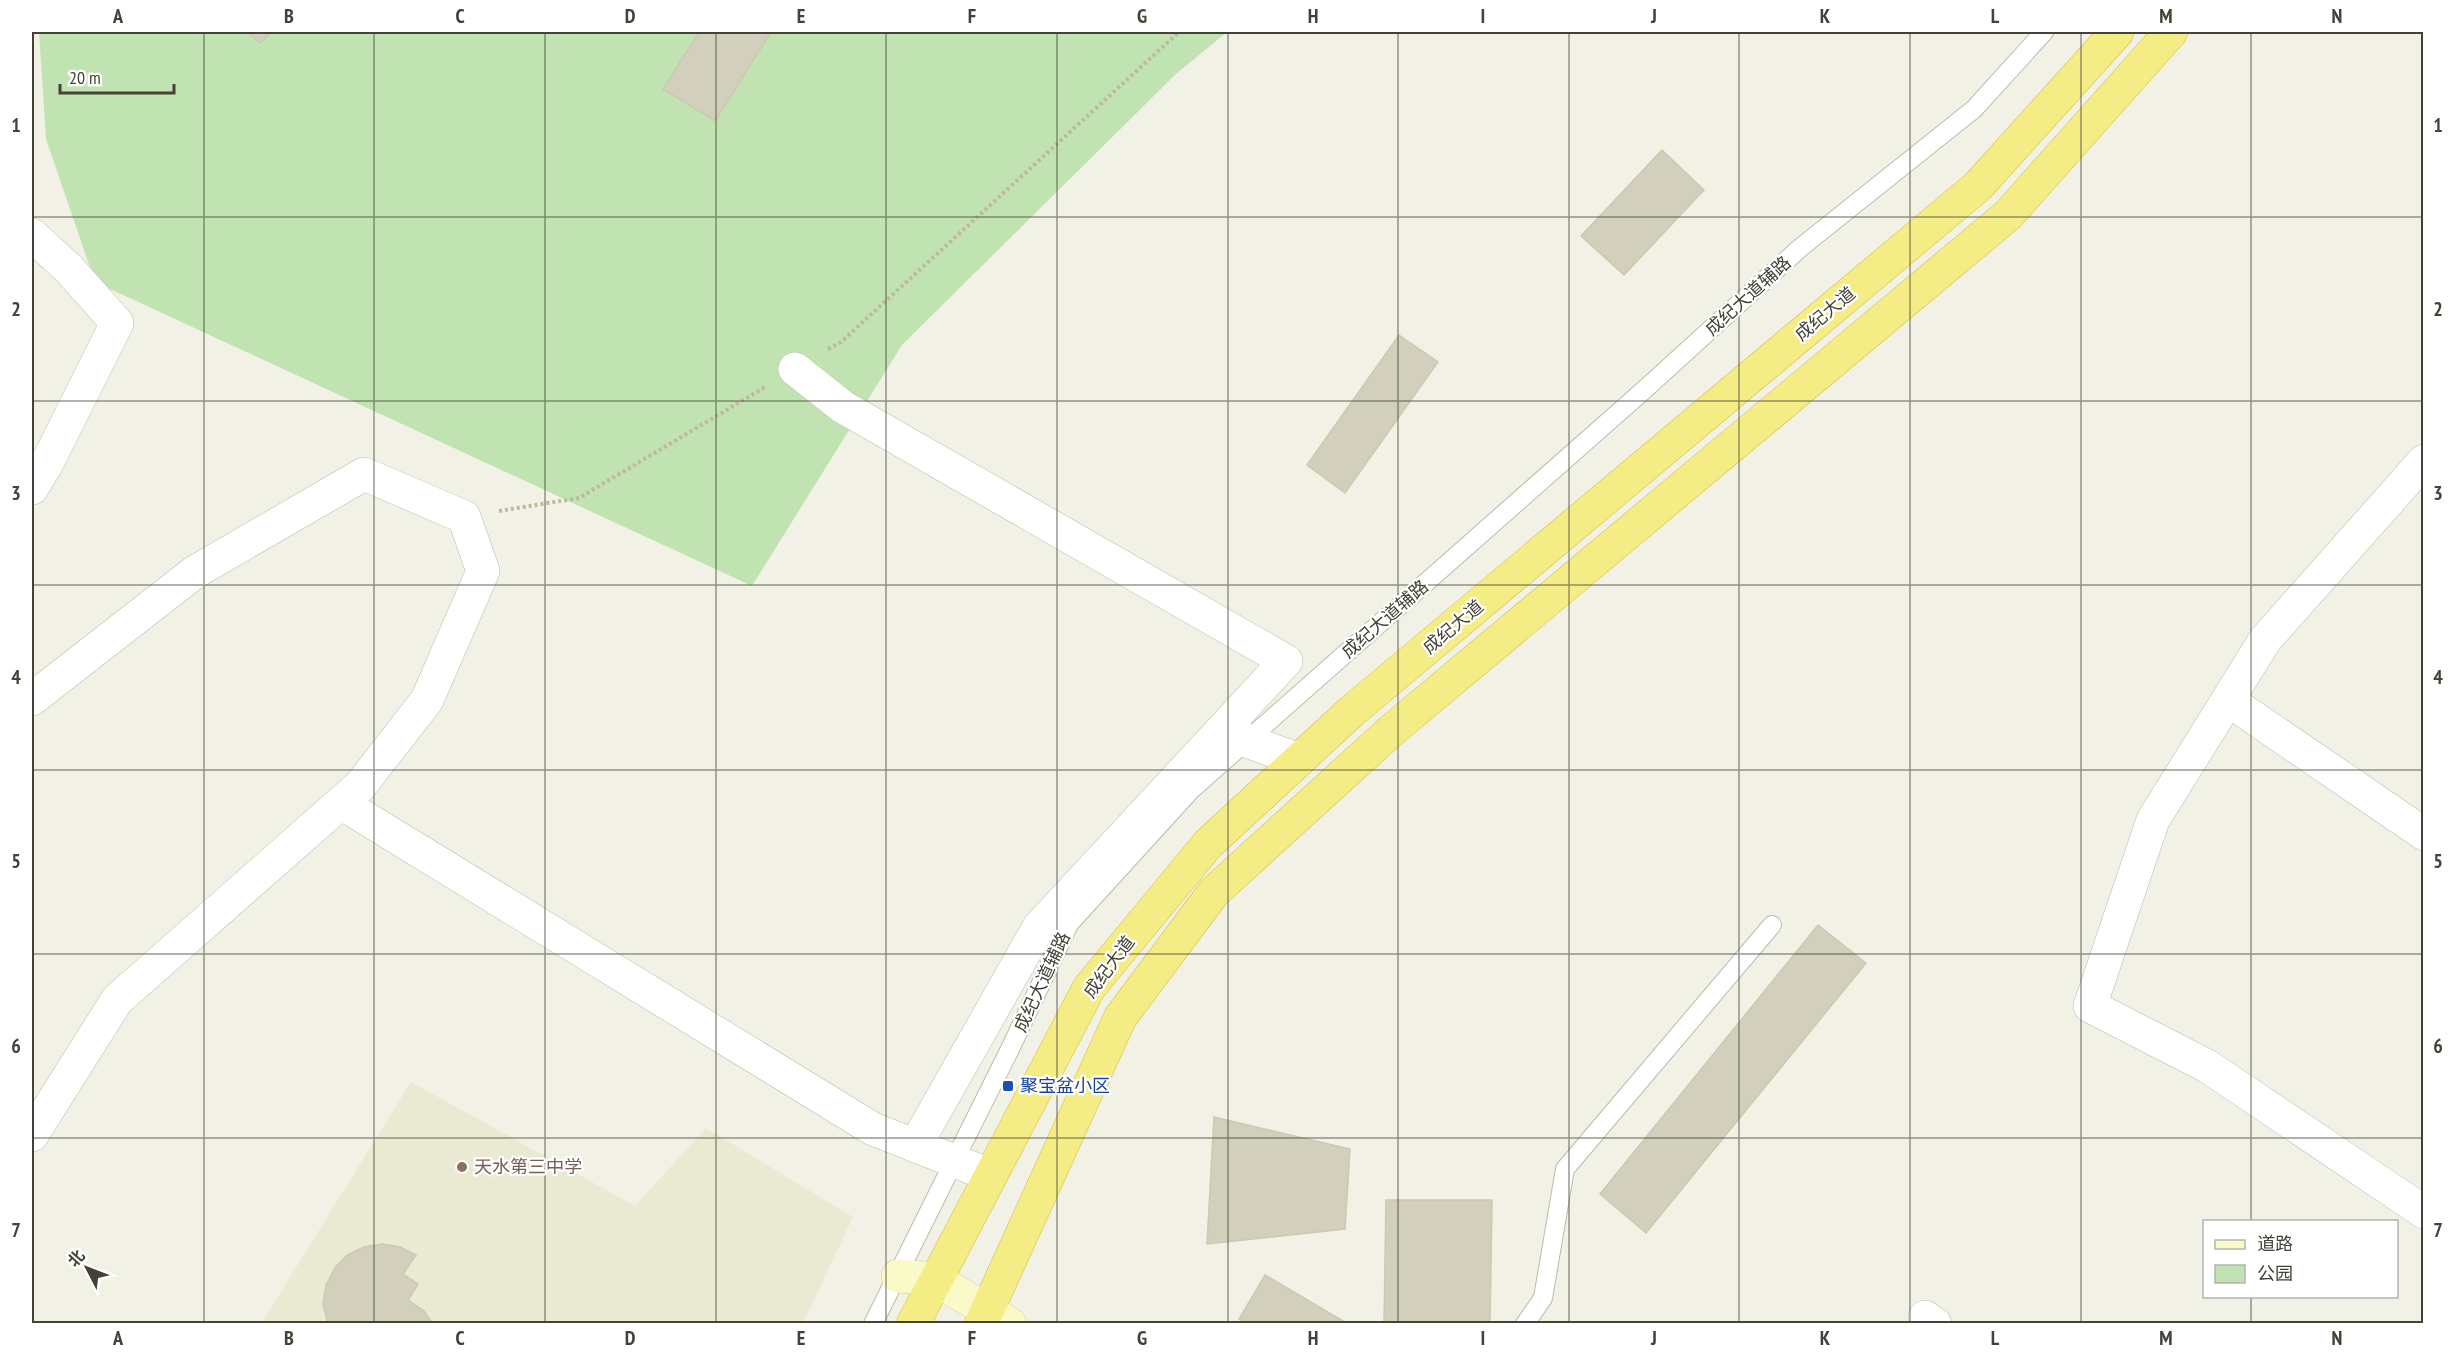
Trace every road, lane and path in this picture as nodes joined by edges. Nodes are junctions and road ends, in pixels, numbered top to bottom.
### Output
1 (1179, 32) edge
2 (2044, 32) edge
3 (2117, 32) edge
4 (2171, 32) edge
5 (32, 235) edge
6 (795, 369) junction
7 (2424, 461) edge
8 (32, 488) edge
9 (464, 517) junction
10 (32, 699) edge
11 (2228, 700) junction
12 (1236, 734) junction
13 (1299, 760) junction
14 (341, 802) junction
15 (2424, 834) edge
16 (1772, 926) dead end
17 (32, 1135) edge
18 (915, 1146) junction
19 (954, 1162) junction
20 (990, 1175) junction
21 (2424, 1212) edge
22 (898, 1276) junction
23 (934, 1279) junction
24 (993, 1319) edge
25 (873, 1323) edge
26 (913, 1323) edge
27 (1525, 1323) edge

1 - 6 path
2 - 12 lane, 成纪大道辅路
3 - 13 highway, 成纪大道
4 - 24 highway
5 - 8 street
6 - 9 path
6 - 12 street
7 - 11 street
9 - 10 street
9 - 14 street
11 - 15 street
11 - 21 street
12 - 13 street
12 - 18 street
12 - 19 lane, 成纪大道辅路
13 - 20 highway, 成纪大道
14 - 17 street
14 - 18 street
16 - 27 lane
18 - 19 street
19 - 20 street
19 - 22 lane, 成纪大道辅路
20 - 23 highway, 成纪大道
22 - 23 main road
22 - 25 lane, 成纪大道辅路
23 - 24 main road
23 - 26 highway, 成纪大道

